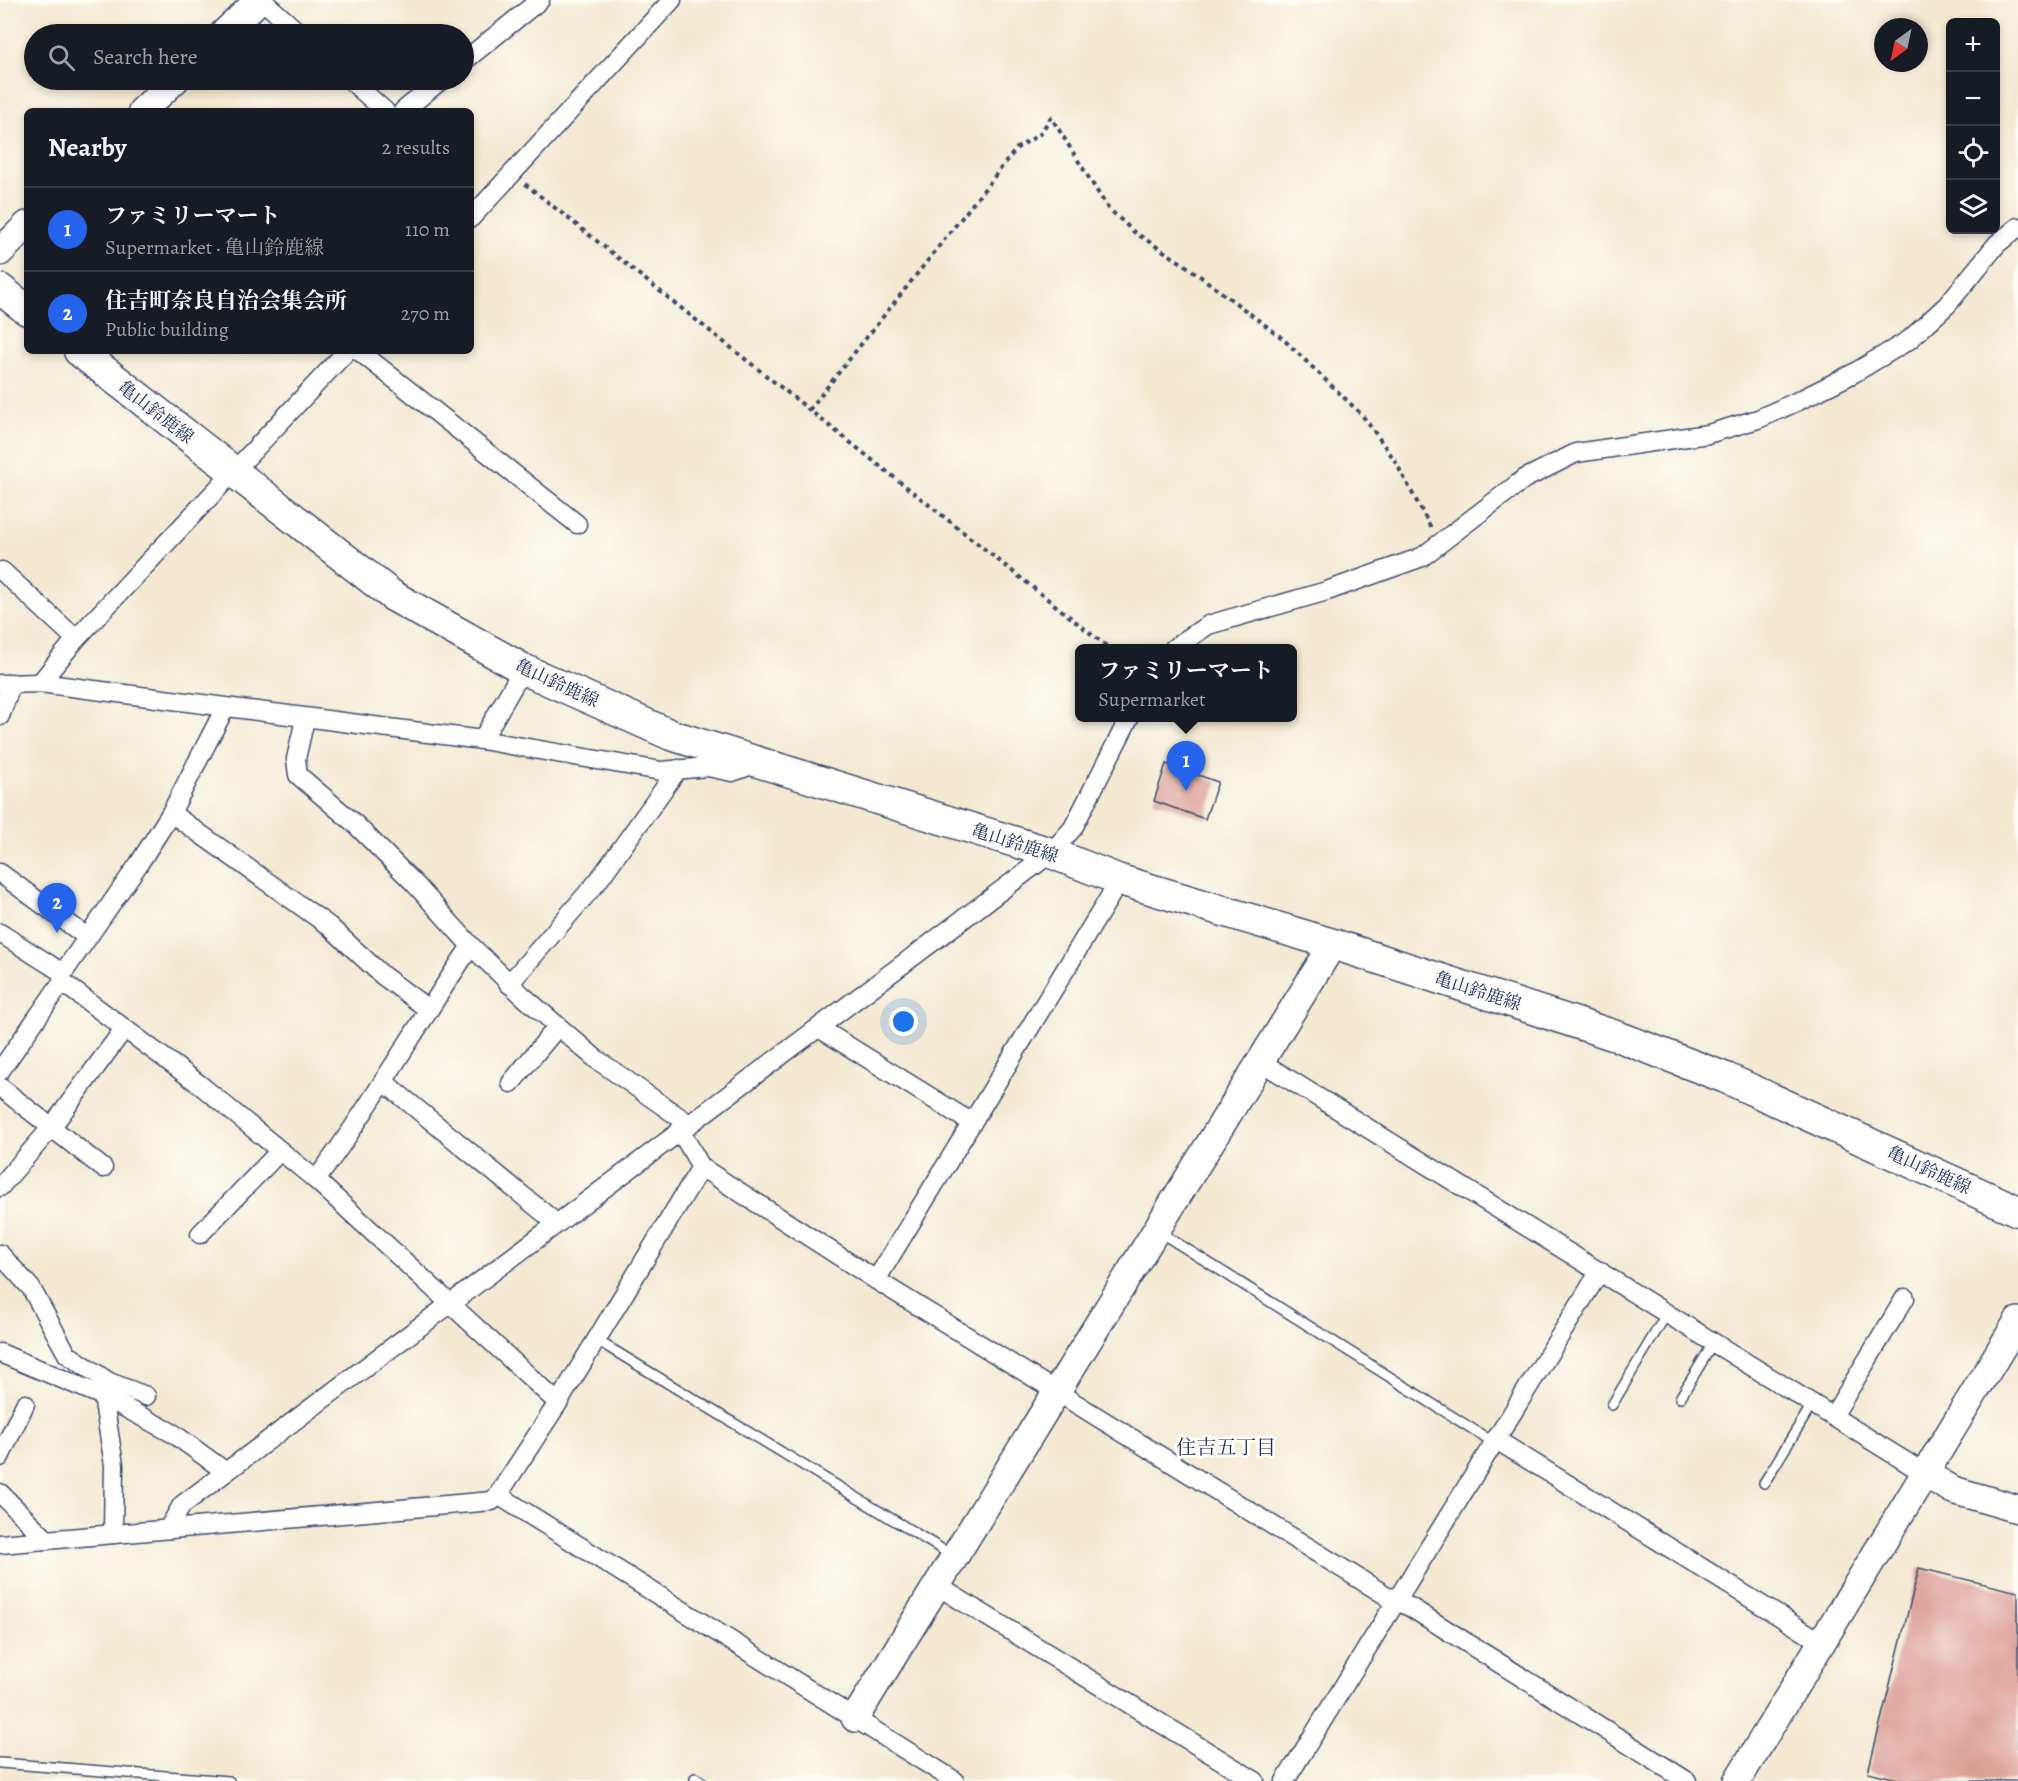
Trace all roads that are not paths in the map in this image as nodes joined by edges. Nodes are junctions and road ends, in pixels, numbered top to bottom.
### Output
1 (260, 0) edge
2 (540, 0) edge
3 (672, 0) edge
4 (234, 24) edge
5 (288, 24) edge
6 (474, 53) edge
7 (164, 90) edge
8 (361, 90) edge
9 (428, 90) edge
10 (145, 108) edge
11 (382, 108) edge
12 (406, 108) edge
13 (474, 216) edge
14 (2018, 226) edge
15 (24, 228) edge
16 (0, 252) edge
17 (0, 289) edge
18 (24, 308) edge
19 (83, 354) edge
20 (346, 354) edge
21 (353, 354) edge
22 (233, 472) junction
23 (578, 524) dead end
24 (1, 571) edge
25 (76, 639) junction
26 (1180, 644) edge
27 (524, 669) junction
28 (6, 683) edge
29 (40, 683) junction
30 (225, 708) junction
31 (0, 716) edge
32 (305, 718) junction
33 (1126, 722) edge
34 (482, 740) junction
35 (757, 763) junction
36 (678, 769) junction
37 (171, 813) junction
38 (1052, 853) junction
39 (0, 873) edge
40 (1120, 880) junction
41 (0, 933) edge
42 (87, 937) junction
43 (1333, 944) junction
44 (471, 946) junction
45 (62, 977) junction
46 (509, 984) junction
47 (428, 1009) junction
48 (558, 1026) junction
49 (819, 1028) junction
50 (124, 1029) junction
51 (1261, 1062) junction
52 (0, 1071) edge
53 (384, 1082) junction
54 (511, 1083) dead end
55 (0, 1087) edge
56 (972, 1123) junction
57 (685, 1127) junction
58 (51, 1128) junction
59 (280, 1151) junction
60 (701, 1167) junction
61 (103, 1168) dead end
62 (316, 1180) junction
63 (0, 1187) edge
64 (2018, 1211) edge
65 (555, 1222) junction
66 (1156, 1230) junction
67 (200, 1234) dead end
68 (0, 1254) edge
69 (1600, 1271) junction
70 (876, 1280) junction
71 (1905, 1298) dead end
72 (450, 1302) junction
73 (1667, 1313) junction
74 (2018, 1321) edge
75 (596, 1339) junction
76 (1714, 1342) junction
77 (0, 1353) edge
78 (106, 1389) junction
79 (1056, 1390) junction
80 (146, 1396) dead end
81 (1680, 1398) dead end
82 (558, 1403) junction
83 (1813, 1403) junction
84 (25, 1404) dead end
85 (1612, 1405) dead end
86 (1833, 1416) junction
87 (1494, 1440) junction
88 (0, 1457) edge
89 (226, 1472) junction
90 (1924, 1473) junction
91 (1764, 1483) dead end
92 (0, 1493) edge
93 (498, 1495) junction
94 (2018, 1509) edge
95 (168, 1529) junction
96 (113, 1534) junction
97 (47, 1540) junction
98 (0, 1544) edge
99 (954, 1556) junction
100 (936, 1585) junction
101 (1395, 1601) junction
102 (1821, 1642) junction
103 (855, 1718) junction
104 (0, 1763) edge
105 (230, 1781) edge
106 (955, 1781) edge
107 (1255, 1781) edge
108 (1285, 1781) edge
109 (1687, 1781) edge
110 (1737, 1781) edge

1 - 4 street
1 - 5 street
2 - 6 street
3 - 13 street
7 - 10 street
8 - 11 street
9 - 12 street
14 - 26 street
15 - 16 street
17 - 18 main road
19 - 22 main road, 亀山鈴鹿線
20 - 22 street
21 - 23 street
22 - 25 street
22 - 27 main road, 亀山鈴鹿線
24 - 25 street
25 - 29 street
27 - 34 street
27 - 35 main road, 亀山鈴鹿線
28 - 29 street
28 - 31 street
29 - 30 street
30 - 32 street
30 - 37 street
32 - 34 street
32 - 44 street
33 - 38 street
34 - 36 street
35 - 36 street
35 - 38 main road, 亀山鈴鹿線
36 - 46 street
37 - 42 street
37 - 47 street
38 - 40 main road, 亀山鈴鹿線
38 - 49 street
39 - 42 street
40 - 43 main road, 亀山鈴鹿線
40 - 56 street
41 - 45 street
42 - 45 street
43 - 51 street
43 - 64 main road, 亀山鈴鹿線
44 - 46 street
44 - 47 street
45 - 50 street
45 - 52 street
46 - 48 street
47 - 53 street
48 - 54 street
48 - 57 street
49 - 56 street
49 - 57 street
50 - 58 street
50 - 59 street
51 - 66 street
51 - 69 street
53 - 62 street
53 - 65 street
55 - 58 street
56 - 70 street
57 - 60 street
57 - 65 street
58 - 61 street
58 - 63 street
59 - 62 street
59 - 67 street
60 - 70 street
60 - 75 street
62 - 72 street
65 - 72 street
66 - 79 street
66 - 87 lane
68 - 78 street
69 - 73 street
69 - 87 street
70 - 79 street
71 - 86 street
72 - 82 street
72 - 89 street
73 - 76 street
73 - 85 lane
74 - 90 street
75 - 82 street
75 - 99 lane
76 - 81 lane
76 - 83 street
77 - 78 street
78 - 80 street
78 - 89 street
78 - 96 street
79 - 99 street
79 - 101 street
82 - 93 street
83 - 86 street
83 - 91 lane
84 - 88 street
86 - 90 street
87 - 101 street
87 - 102 street
89 - 95 street
90 - 94 street
90 - 102 street
92 - 97 street
93 - 95 street
93 - 103 street
95 - 96 street
96 - 97 street
97 - 98 street
99 - 100 street
100 - 103 street
100 - 107 street
101 - 108 street
101 - 109 street
102 - 110 street
103 - 106 street
104 - 105 lane

